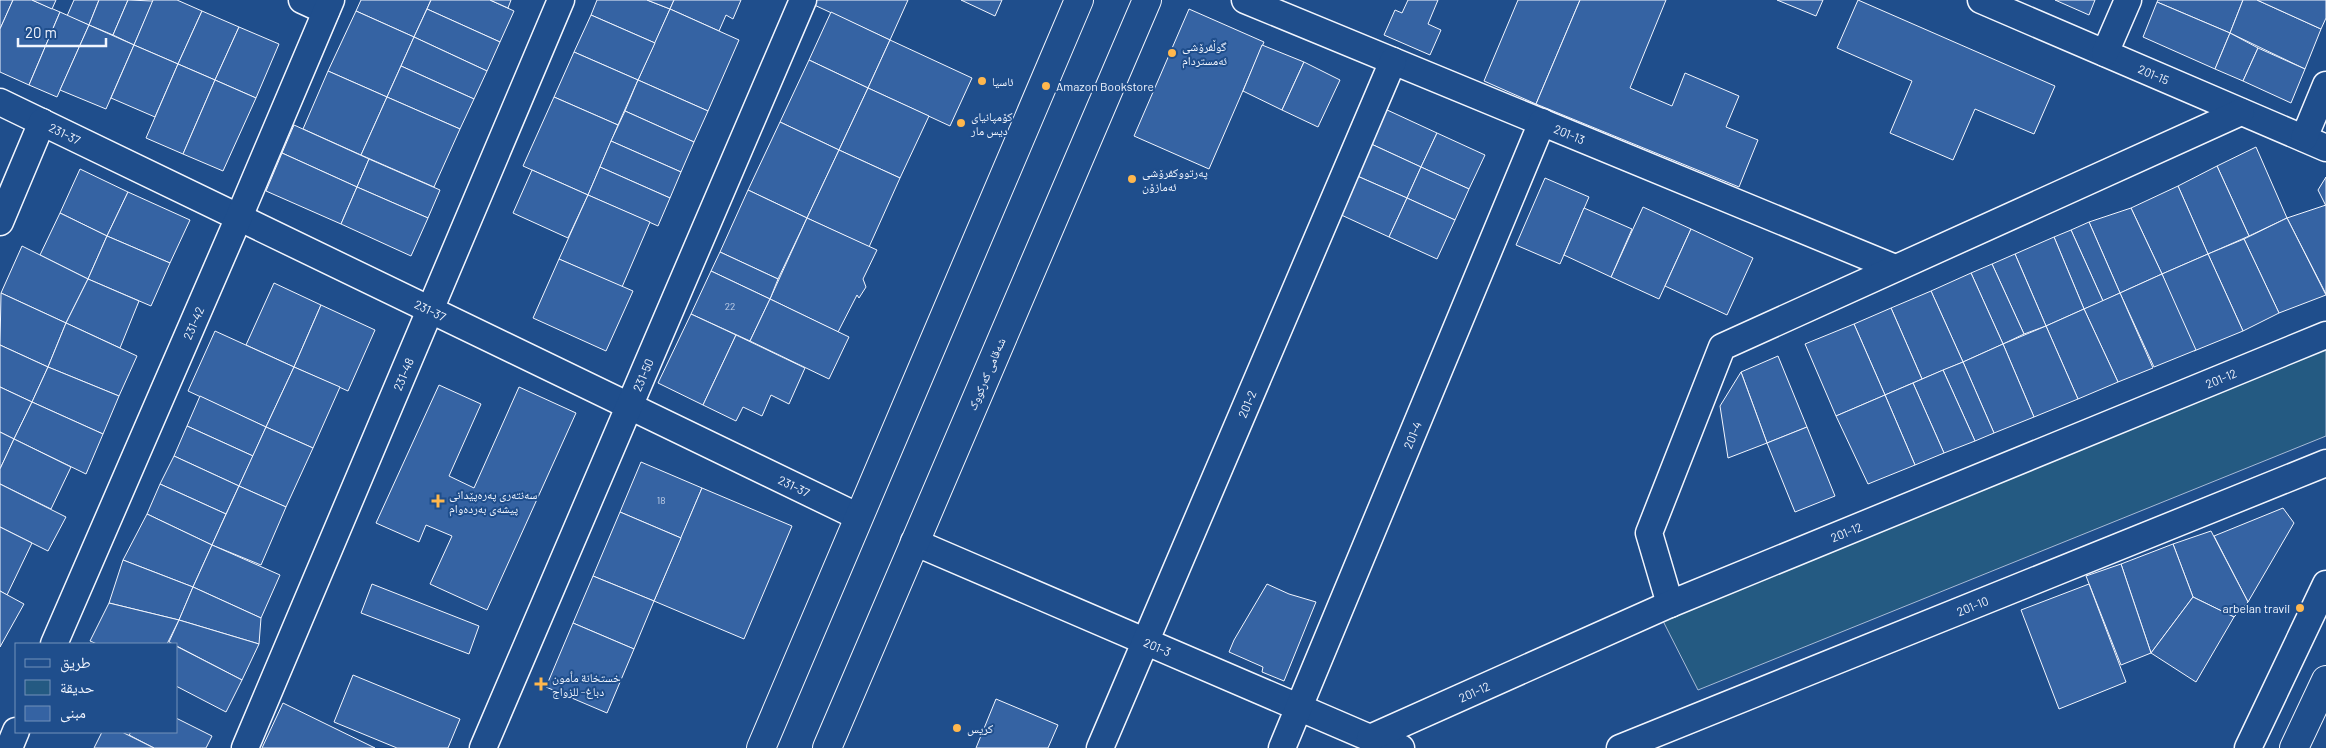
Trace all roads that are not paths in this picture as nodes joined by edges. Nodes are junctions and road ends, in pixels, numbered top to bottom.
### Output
1 (302, 0) edge
2 (561, 0) edge
3 (803, 0) edge
4 (1079, 0) edge
5 (1146, 0) edge
6 (1245, 0) edge
7 (1981, 0) edge
8 (2128, 0) edge
9 (328, 6) edge
10 (2105, 53) junction
11 (1392, 61) junction
12 (2326, 85) edge
13 (0, 102) edge
14 (2241, 112) junction
15 (42, 122) junction
16 (1542, 122) junction
17 (2315, 143) edge
18 (239, 217) junction
19 (0, 222) edge
20 (1895, 268) junction
21 (430, 310) junction
22 (2326, 335) edge
23 (629, 406) junction
24 (2326, 464) edge
25 (859, 517) junction
26 (914, 542) junction
27 (2326, 584) edge
28 (1670, 604) junction
29 (1146, 642) junction
30 (54, 643) edge
31 (2326, 680) edge
32 (1299, 708) junction
33 (15, 733) edge
34 (1370, 738) junction
35 (9, 748) edge
36 (245, 748) edge
37 (483, 748) edge
38 (761, 748) edge
39 (827, 748) edge
40 (1100, 748) edge
41 (1282, 748) edge
42 (1401, 748) edge
43 (1620, 748) edge
44 (2248, 748) edge
45 (2294, 748) edge

1 - 9 street
2 - 21 street, 231-48
3 - 23 street, 231-50
4 - 25 main road
5 - 26 main road, شەقامی کەرکووک
6 - 11 street, 201-13
7 - 10 street, 201-15
8 - 10 street
9 - 18 street, 231-42
10 - 14 street, 201-15
11 - 16 street, 201-13
11 - 29 street, 201-2
12 - 17 street
13 - 15 street, 231-37
14 - 17 street, 201-15
14 - 20 street
15 - 18 street, 231-37
15 - 19 street
16 - 20 street, 201-13
16 - 32 street, 201-4
18 - 21 street, 231-37
18 - 30 street, 231-42
20 - 28 street
21 - 23 street, 231-37
21 - 36 street, 231-48
22 - 28 street, 201-12
23 - 25 street, 231-37
23 - 37 street, 231-50
24 - 43 street, 201-10
25 - 38 main road
26 - 29 street, 201-3
26 - 39 main road, شەقامی کەرکووک
27 - 44 street
28 - 34 street, 201-12
29 - 32 street, 201-3
29 - 40 street, 201-2
31 - 45 main road
32 - 34 street, 201-3
32 - 41 street, 201-4
33 - 35 street
34 - 42 street, 201-3

